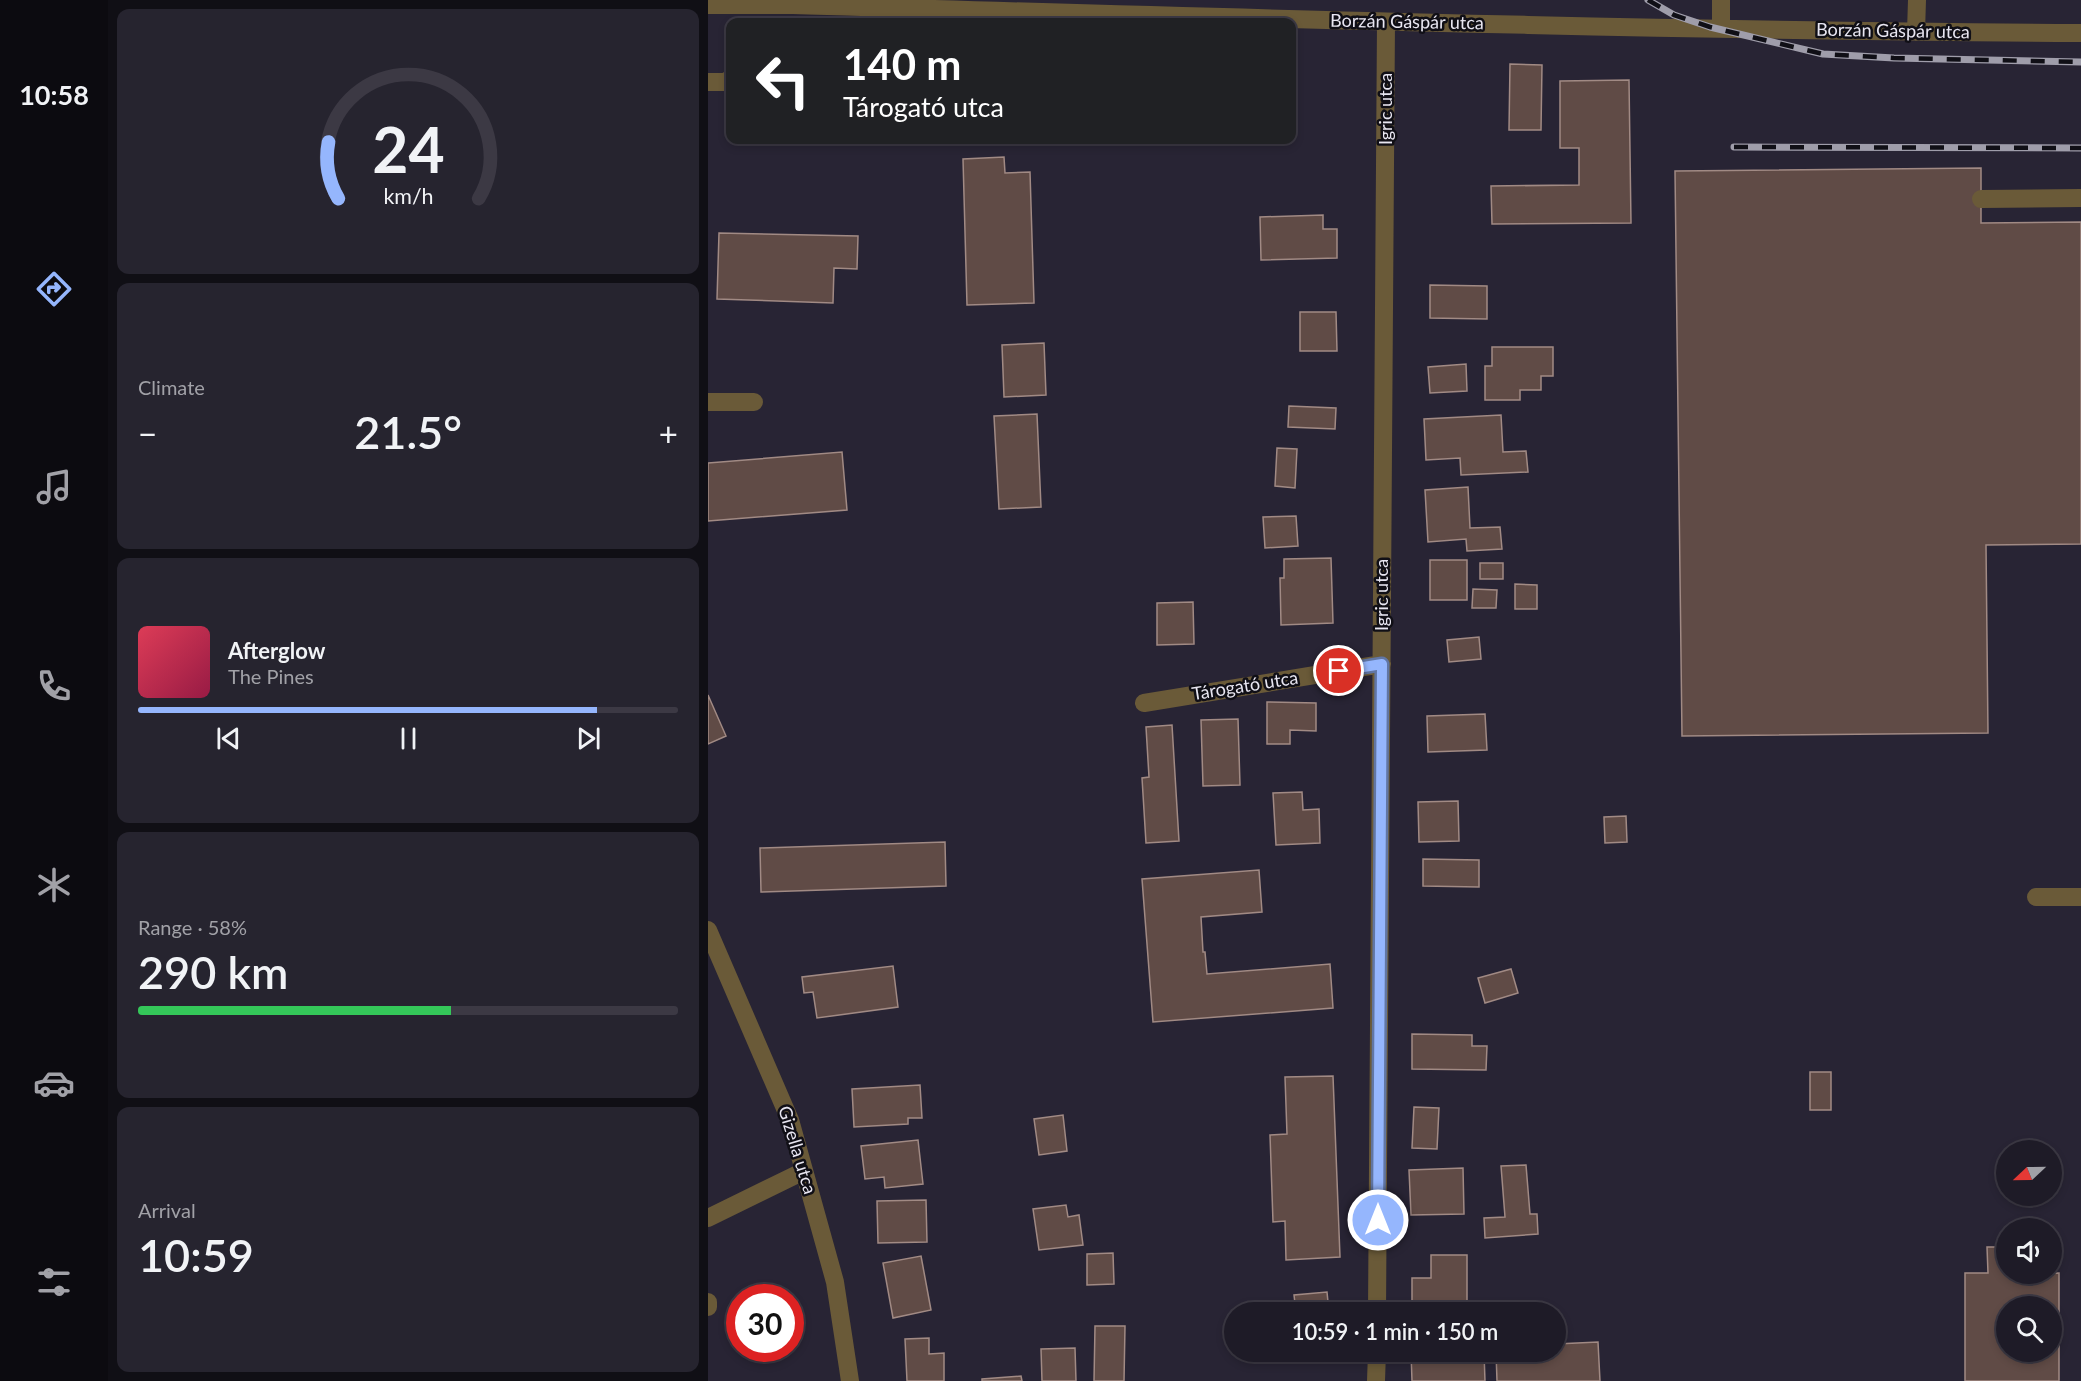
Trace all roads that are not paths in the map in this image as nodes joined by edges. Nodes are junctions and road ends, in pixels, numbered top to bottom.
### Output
1 (1721, 0) edge
2 (1917, 0) edge
3 (792, 2) edge
4 (708, 4) edge
5 (787, 18) edge
6 (1267, 18) edge
7 (1296, 19) edge
8 (1386, 22) junction
9 (1721, 28) junction
10 (1916, 32) junction
11 (2081, 33) edge
12 (726, 81) edge
13 (708, 82) edge
14 (1981, 198) dead end
15 (2081, 198) edge
16 (708, 402) edge
17 (754, 402) dead end
18 (1382, 664) junction
19 (1144, 703) dead end
20 (2036, 897) dead end
21 (2081, 897) edge
22 (708, 930) edge
23 (804, 1171) junction
24 (708, 1218) edge
25 (1377, 1302) edge
26 (1377, 1362) edge
27 (850, 1381) edge
28 (1376, 1381) edge

1 - 9 street
2 - 10 street
3 - 4 street, Borzán Gáspár utca
3 - 5 street
3 - 6 street, Borzán Gáspár utca
7 - 8 street, Borzán Gáspár utca
8 - 9 street, Borzán Gáspár utca
8 - 18 street, Igric utca
9 - 10 street, Borzán Gáspár utca
10 - 11 street, Borzán Gáspár utca
12 - 13 street
14 - 15 street
16 - 17 street
18 - 19 street, Tárogató utca
18 - 25 street, Igric utca
20 - 21 street
22 - 23 street, Gizella utca
23 - 24 street
23 - 27 street, Gizella utca
26 - 28 street

